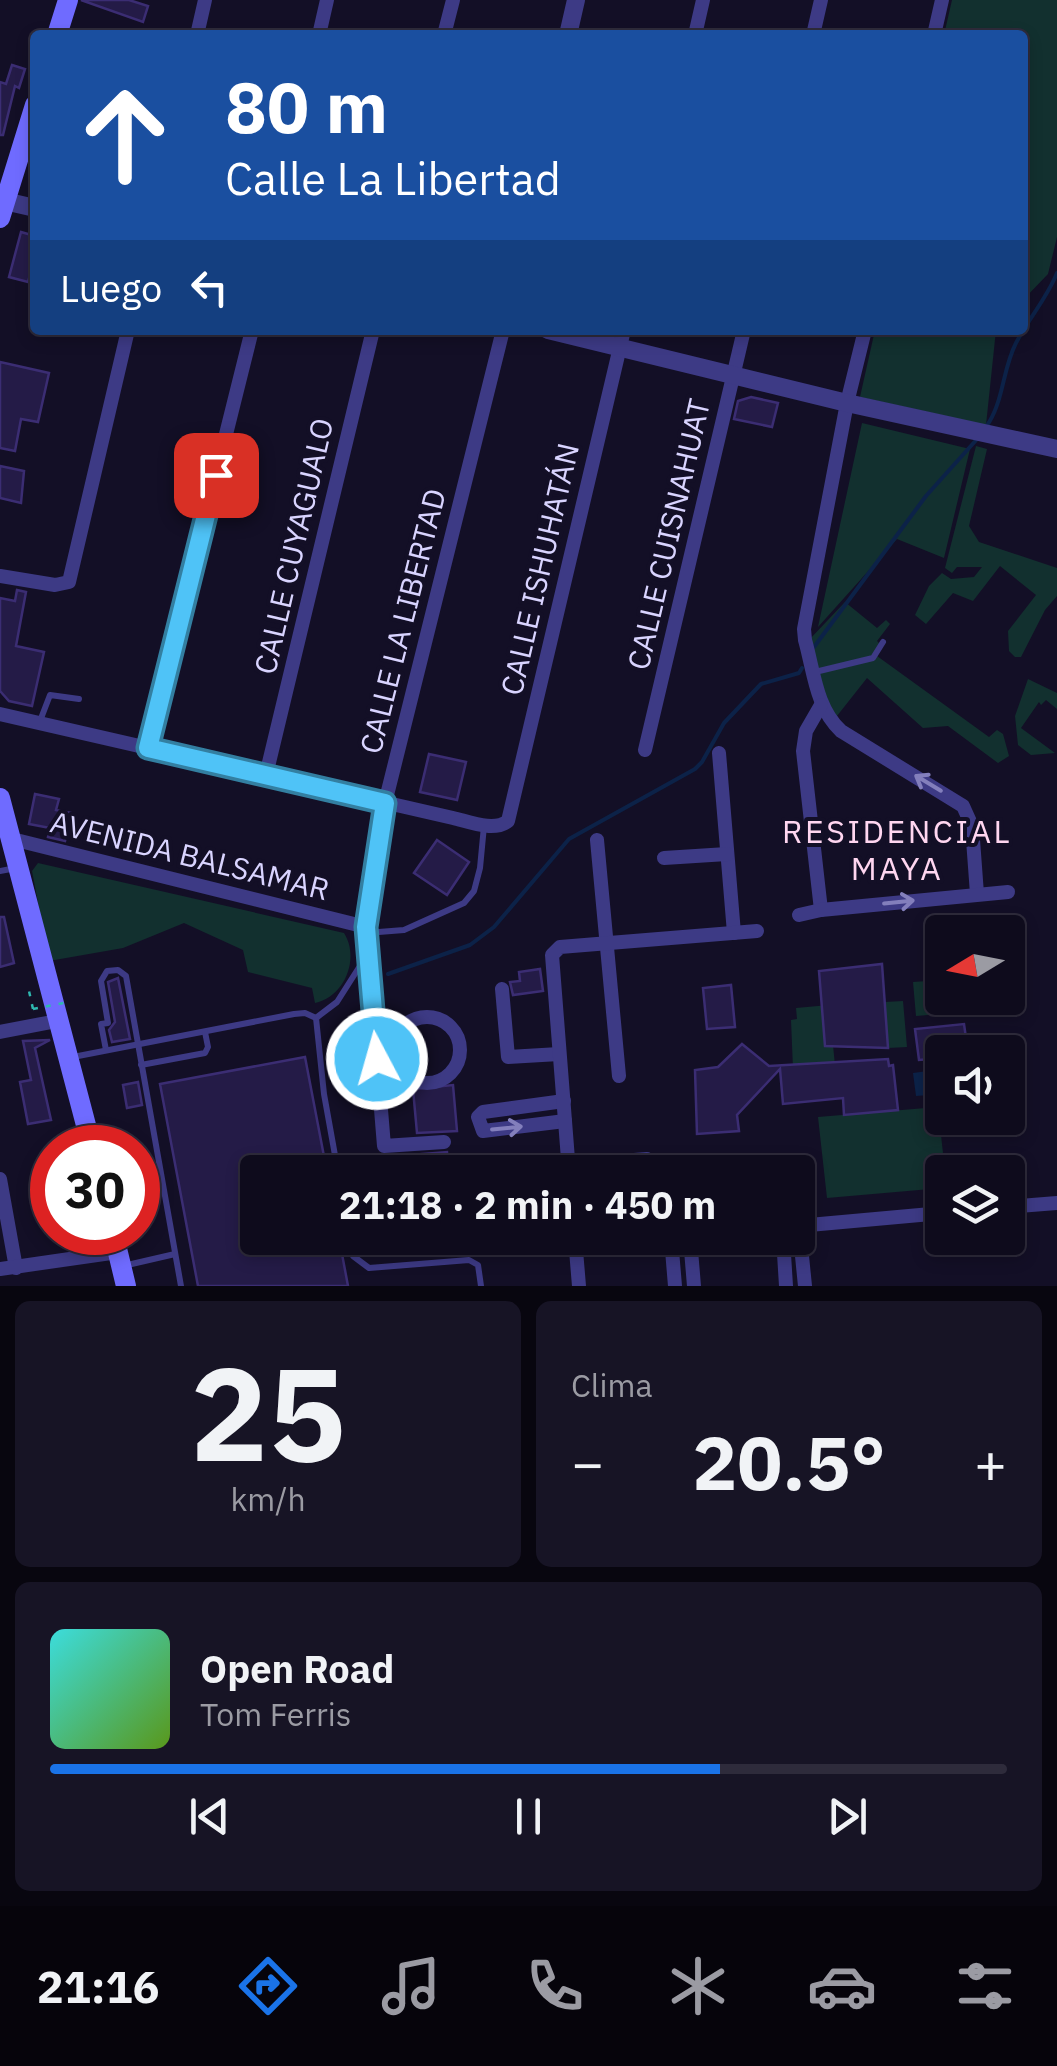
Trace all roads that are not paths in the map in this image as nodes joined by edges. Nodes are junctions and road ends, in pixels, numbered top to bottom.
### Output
1 (68, 0) edge
2 (205, 0) edge
3 (327, 0) edge
4 (453, 0) edge
5 (576, 0) edge
6 (703, 0) edge
7 (821, 0) edge
8 (942, 0) edge
9 (59, 30) edge
10 (198, 30) edge
11 (320, 30) edge
12 (445, 30) edge
13 (569, 30) edge
14 (696, 30) edge
15 (814, 30) edge
16 (935, 30) edge
17 (30, 120) edge
18 (2, 206) edge
19 (30, 208) edge
20 (127, 335) edge
21 (251, 335) edge
22 (372, 335) edge
23 (502, 335) edge
24 (589, 335) edge
25 (743, 335) edge
26 (864, 335) edge
27 (622, 339) edge
28 (733, 376) junction
29 (848, 403) junction
30 (1057, 449) edge
31 (0, 576) edge
32 (883, 642) dead end
33 (814, 672) junction
34 (79, 699) dead end
35 (821, 705) junction
36 (0, 714) edge
37 (40, 722) junction
38 (836, 727) junction
39 (805, 735) junction
40 (148, 748) junction
41 (645, 750) dead end
42 (719, 754) dead end
43 (266, 775) junction
44 (0, 798) edge
45 (385, 803) junction
46 (484, 824) junction
47 (5, 838) edge
48 (597, 840) dead end
49 (727, 854) junction
50 (664, 858) dead end
51 (9, 869) edge
52 (1008, 892) dead end
53 (977, 894) junction
54 (821, 910) junction
55 (799, 915) dead end
56 (366, 930) junction
57 (757, 932) dead end
58 (734, 933) junction
59 (606, 944) junction
60 (367, 955) junction
61 (502, 989) dead end
62 (316, 1018) junction
63 (56, 1020) junction
64 (0, 1032) edge
65 (205, 1032) junction
66 (137, 1044) junction
67 (106, 1050) junction
68 (559, 1054) junction
69 (394, 1057) junction
70 (70, 1058) junction
71 (377, 1059) junction
72 (141, 1066) junction
73 (619, 1076) dead end
74 (564, 1101) junction
75 (565, 1122) junction
76 (76, 1125) edge
77 (86, 1125) edge
78 (444, 1142) dead end
79 (335, 1155) edge
80 (568, 1155) edge
81 (0, 1179) edge
82 (1057, 1203) edge
83 (1025, 1206) edge
84 (925, 1215) edge
85 (815, 1224) edge
86 (175, 1254) junction
87 (353, 1255) edge
88 (576, 1255) edge
89 (670, 1255) edge
90 (691, 1255) edge
91 (783, 1255) edge
92 (801, 1255) edge
93 (116, 1263) edge
94 (8, 1268) edge
95 (181, 1286) edge
96 (480, 1286) edge
97 (579, 1286) edge
98 (675, 1286) edge
99 (694, 1286) edge
100 (786, 1286) edge
101 (805, 1286) edge

1 - 9 main road
2 - 10 street
3 - 11 street
4 - 12 street
5 - 13 street
6 - 14 street
7 - 15 street
8 - 16 street
17 - 18 main road
18 - 19 street
20 - 31 street
21 - 40 street
22 - 43 street, CALLE CUYAGUALO
23 - 45 street, CALLE LA LIBERTAD
24 - 27 street
25 - 28 street, CALLE CUISNAHUAT
26 - 29 street
27 - 28 street
27 - 46 street, CALLE ISHUHATÁN
28 - 29 street
28 - 41 street, CALLE CUISNAHUAT
29 - 30 street
29 - 33 street
32 - 33 lane
33 - 35 street
34 - 37 lane
35 - 38 street
35 - 39 street
36 - 37 street
37 - 40 street
38 - 39 street
53 -> 38 street
39 - 54 street
40 - 43 street
42 - 49 street
43 - 45 street
44 - 47 main road
45 - 46 street
45 - 56 street, CALLE LA LIBERTAD
46 - 56 lane
47 - 51 main road
47 - 56 street, AVENIDA BALSAMAR
48 - 59 street
49 - 50 street
49 - 58 street
51 - 63 main road
52 - 53 street
54 -> 53 street
54 - 55 street
56 - 60 street, CALLE LA LIBERTAD
57 - 58 street
58 - 59 street
59 - 68 street
59 - 73 street
60 - 62 lane
60 - 71 street, CALLE LA LIBERTAD
61 - 68 street
62 - 65 lane
62 - 79 lane
63 - 64 street
63 - 70 main road
63 - 76 main road
65 - 66 lane
65 - 72 lane
66 - 67 lane
66 - 67 lane
66 - 72 lane
67 - 70 lane
68 - 74 street
69 - 69 street
69 - 71 street
70 - 77 main road
71 - 78 street, CALLE LA LIBERTAD
72 - 86 lane
74 - 75 street
74 -> 75 street
75 - 80 street
81 - 94 street
82 - 83 street
84 - 85 street
86 - 93 lane
86 - 95 lane
87 - 96 lane
88 - 97 street
89 - 98 street
90 - 99 street
91 - 100 street
92 - 101 street
93 - 94 street

